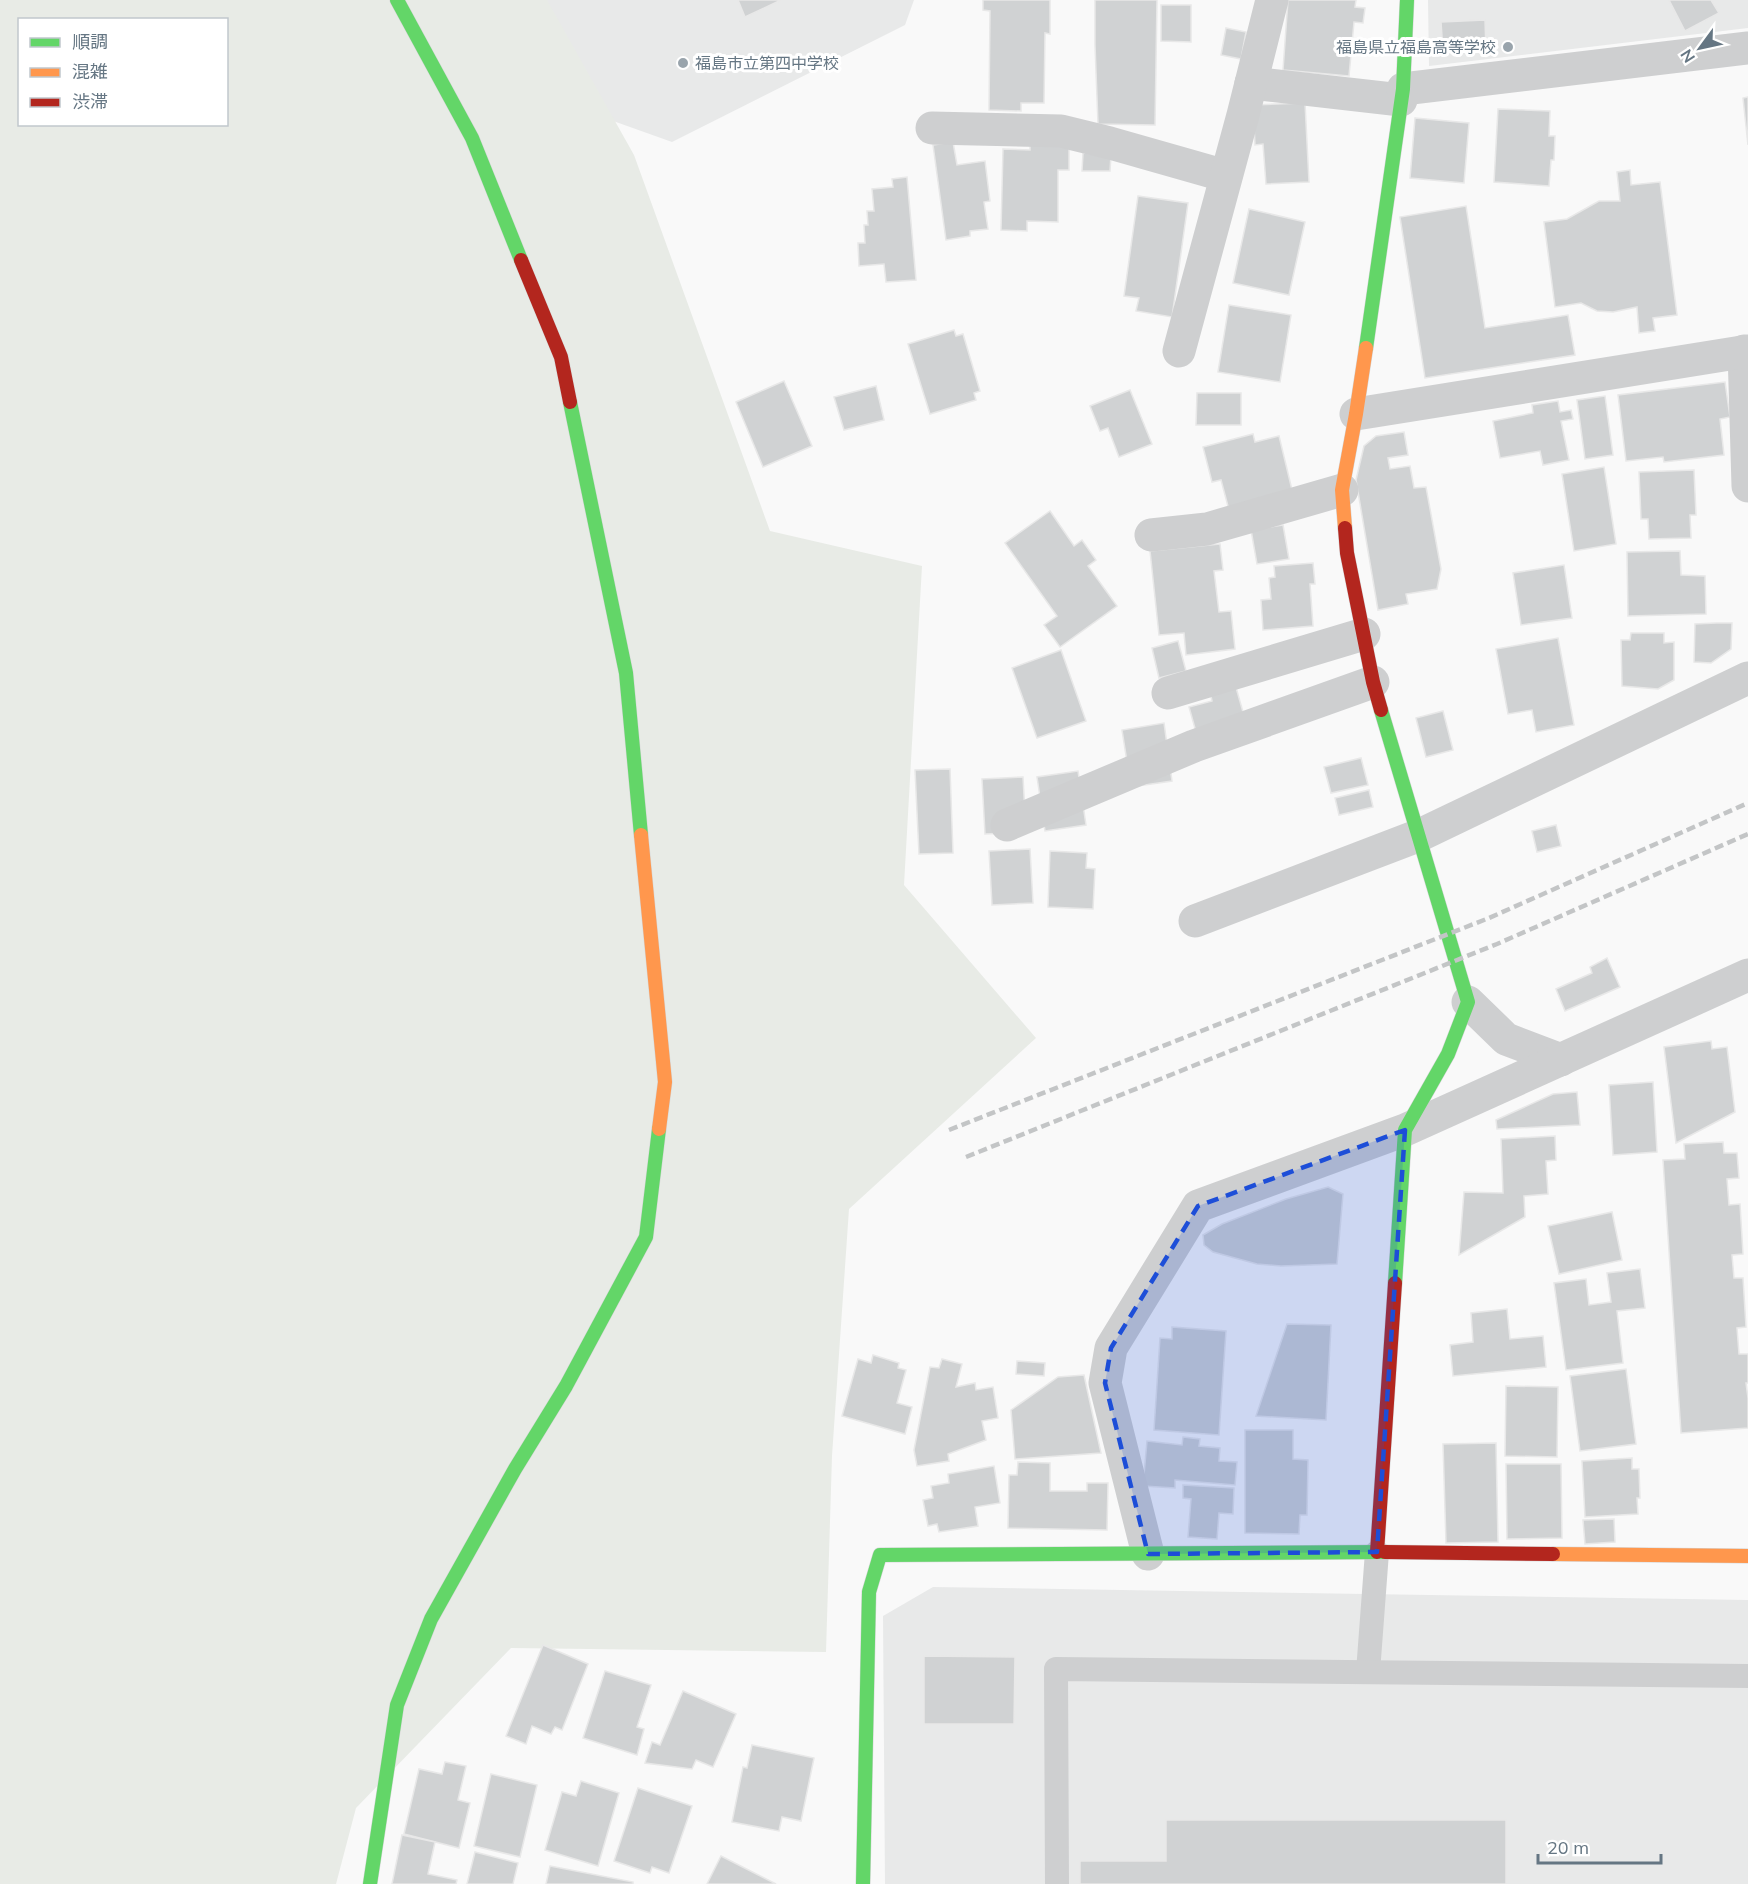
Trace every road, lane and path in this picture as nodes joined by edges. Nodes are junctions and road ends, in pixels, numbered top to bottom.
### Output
1 (397, 0) edge
2 (1272, 0) edge
3 (1407, 0) edge
4 (1748, 48) edge
5 (1251, 83) junction
6 (1402, 94) junction
7 (932, 128) dead end
8 (1226, 176) junction
9 (1179, 351) dead end
10 (1746, 351) edge
11 (1356, 414) junction
12 (1748, 486) edge
13 (1342, 490) junction
14 (1151, 535) dead end
15 (1364, 634) junction
16 (1748, 678) edge
17 (1373, 682) junction
18 (1168, 693) dead end
19 (1006, 825) dead end
20 (1420, 835) junction
21 (1195, 921) dead end
22 (1748, 975) edge
23 (1468, 1002) junction
24 (1561, 1060) junction
25 (1406, 1130) junction
26 (1377, 1552) junction
27 (1148, 1554) junction
28 (1748, 1556) edge
29 (1368, 1672) junction
30 (1748, 1676) edge
31 (370, 1884) edge
32 (863, 1884) edge
33 (1057, 1884) edge

1 - 31 street
2 - 5 street
3 - 6 street
4 - 6 street
5 - 6 street
5 - 8 street
6 - 11 street
7 - 8 street
8 - 9 street
10 - 11 street
10 - 12 street
11 - 13 street
13 - 14 street
13 - 15 street
15 - 17 street
15 - 18 street
16 - 20 street
17 - 19 street
17 - 20 street
20 - 21 street
20 - 23 street
22 - 24 street
23 - 24 street
23 - 25 street
24 - 25 street
25 - 26 street
25 - 27 street
26 - 27 street
26 - 28 street
26 - 29 lane
27 - 32 street
29 - 30 lane
29 - 33 lane

